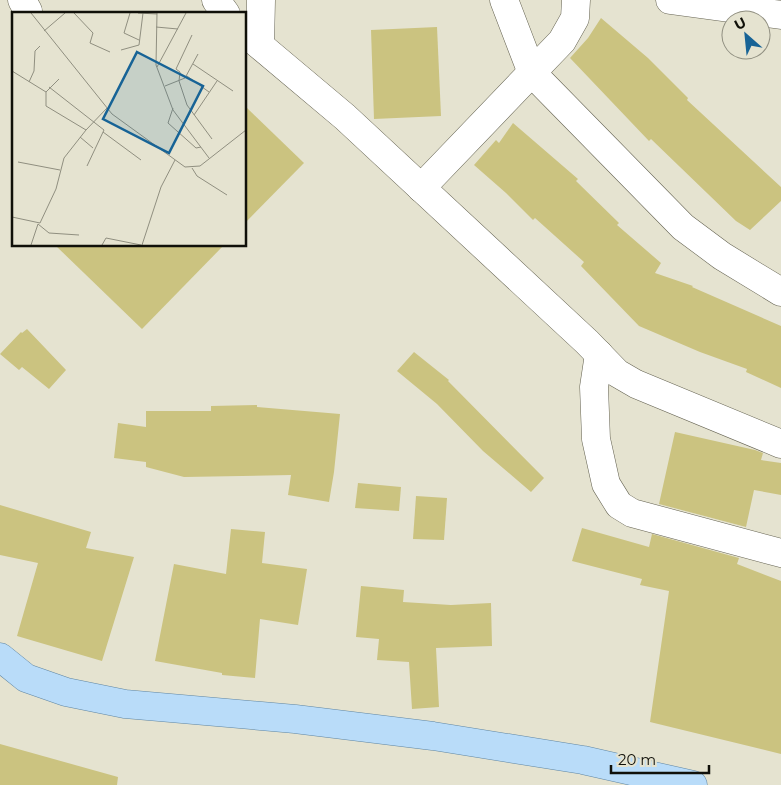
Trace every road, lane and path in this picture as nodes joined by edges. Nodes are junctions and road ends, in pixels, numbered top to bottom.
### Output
1 (216, 0) edge
2 (261, 0) edge
3 (504, 0) edge
4 (576, 0) edge
5 (670, 0) edge
6 (225, 12) edge
7 (781, 15) edge
8 (252, 39) edge
9 (532, 73) junction
10 (421, 188) junction
11 (776, 283) edge
12 (598, 354) junction
13 (781, 444) edge
14 (781, 553) edge
15 (0, 657) edge
16 (693, 785) edge

1 - 6 street
2 - 8 street
3 - 9 street
4 - 9 street
5 - 7 street
8 - 10 street
9 - 10 street
9 - 11 street
10 - 12 street
12 - 13 street
12 - 14 street
15 - 16 main road

